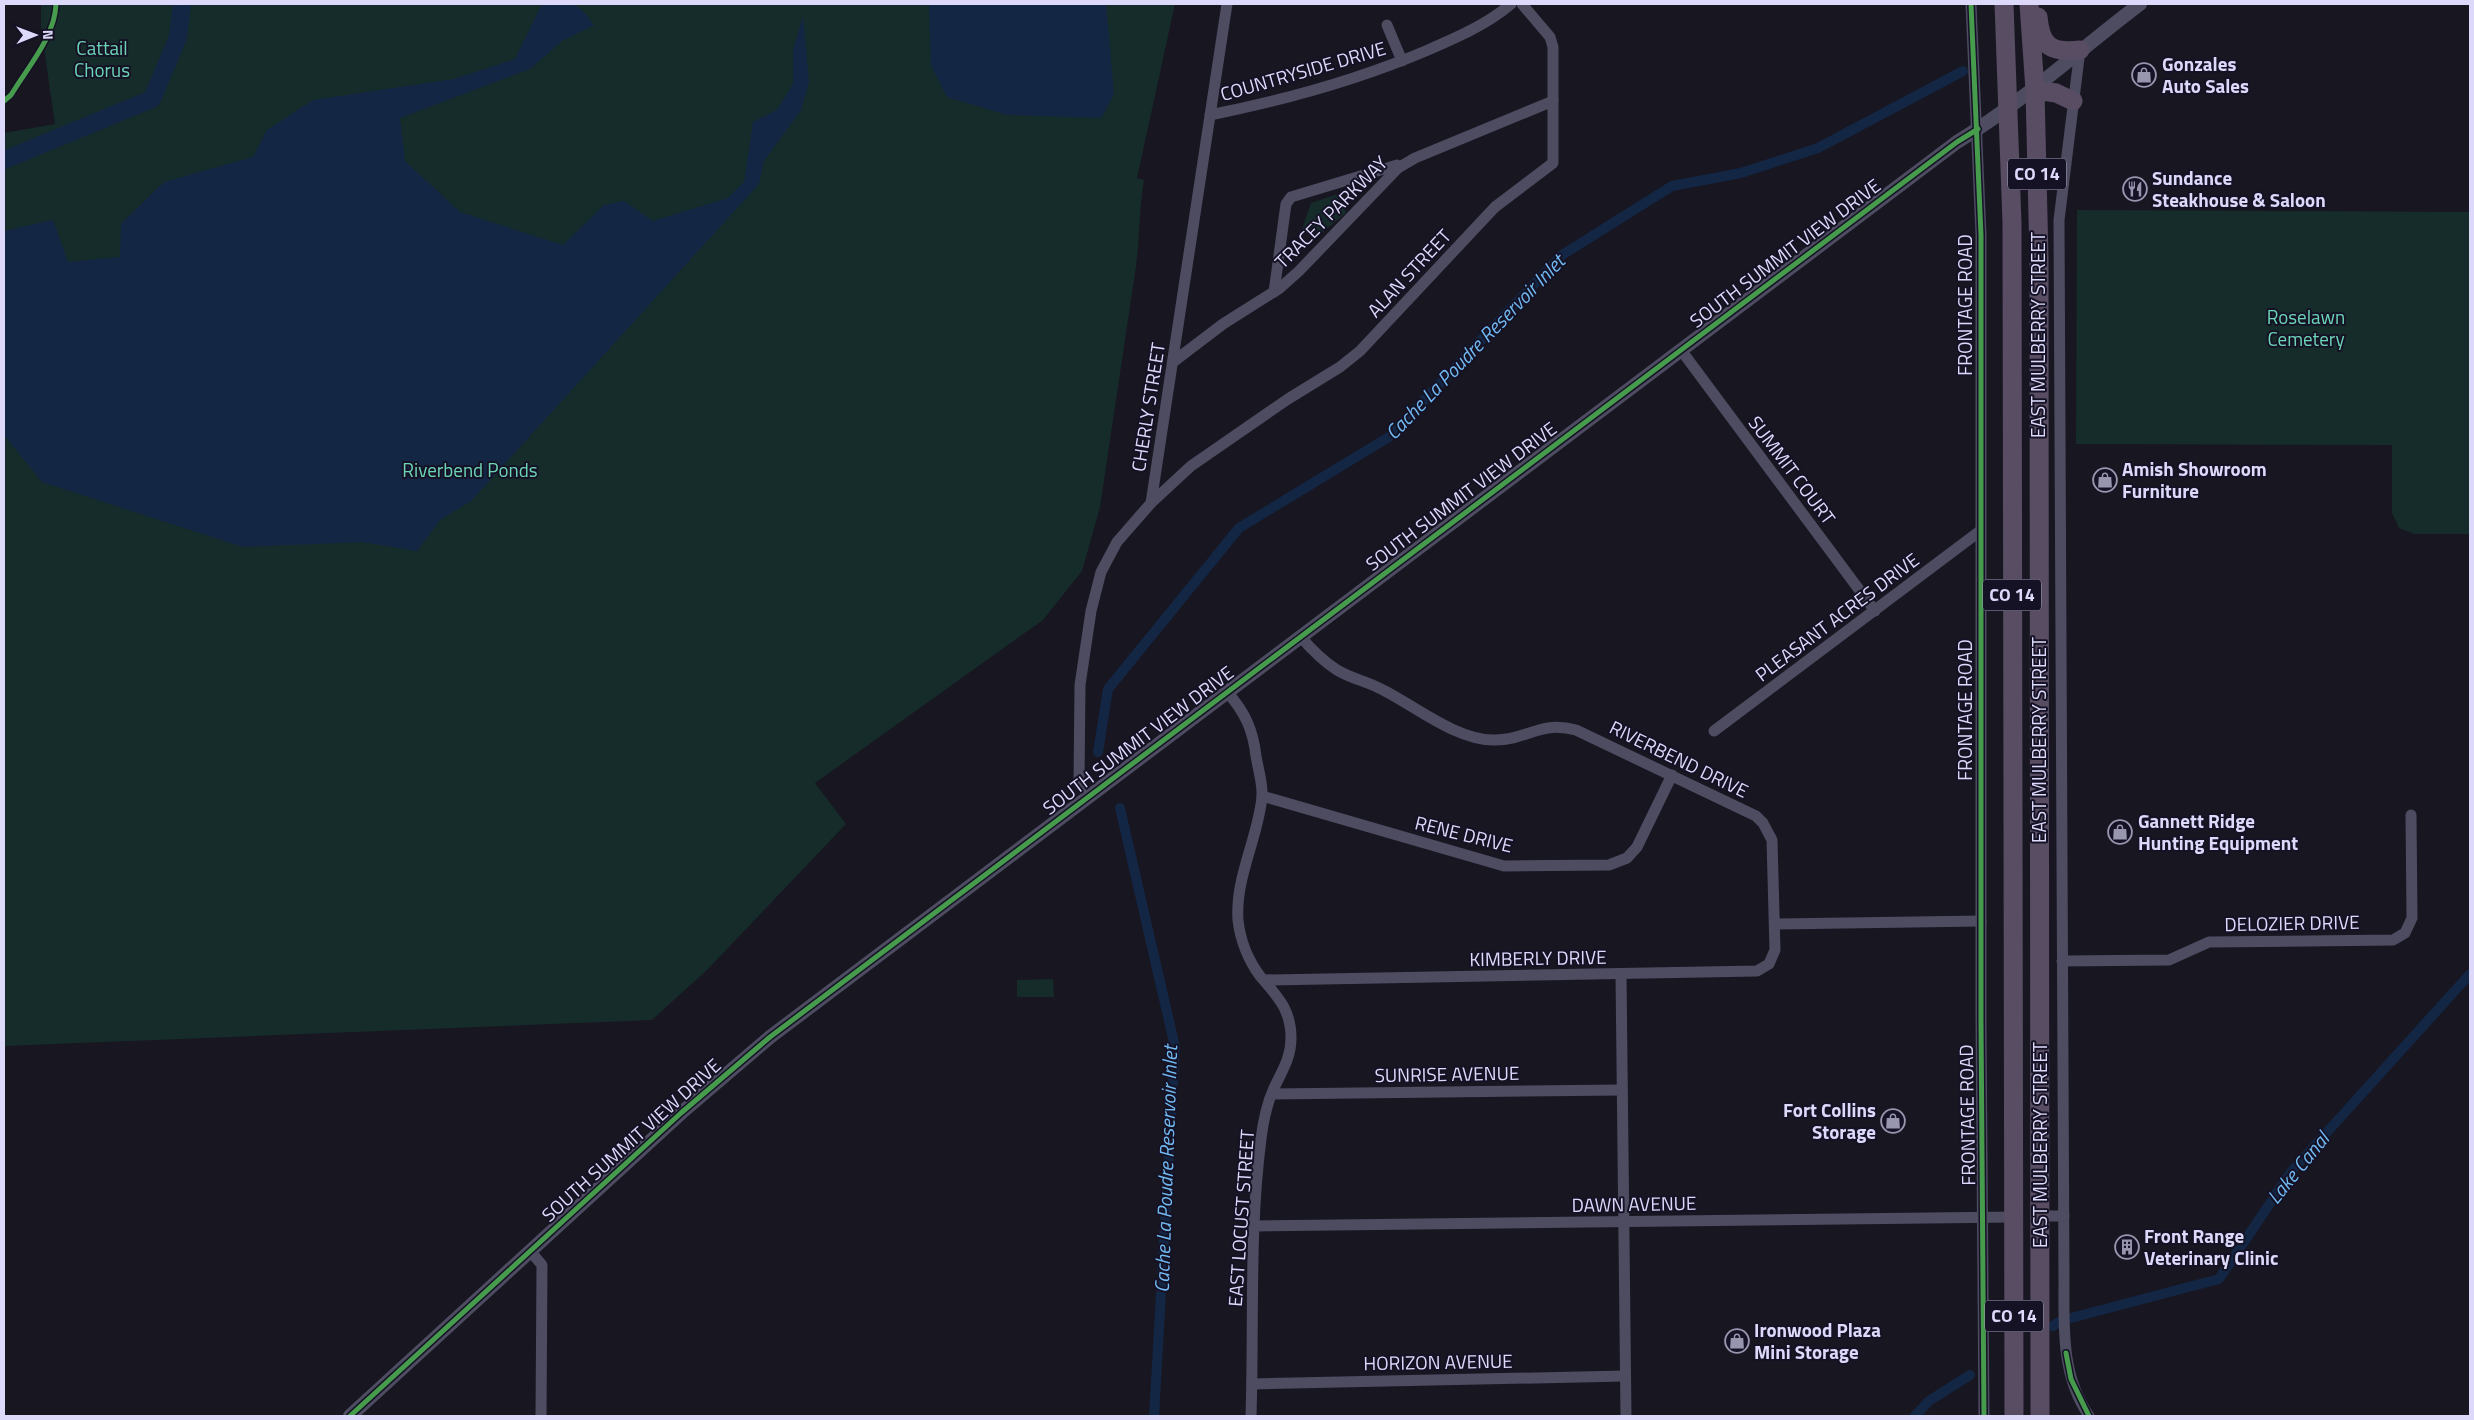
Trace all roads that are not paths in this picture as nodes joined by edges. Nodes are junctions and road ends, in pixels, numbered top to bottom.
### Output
1 (1227, 4) edge
2 (1511, 4) edge
3 (1522, 4) edge
4 (1971, 4) edge
5 (2004, 4) edge
6 (2029, 4) edge
7 (2037, 4) edge
8 (2140, 4) edge
9 (1387, 25) dead end
10 (2080, 50) junction
11 (1402, 61) junction
12 (2035, 90) junction
13 (1553, 101) junction
14 (2073, 101) junction
15 (2008, 107) junction
16 (1210, 115) junction
17 (1978, 129) junction
18 (1415, 158) junction
19 (1274, 292) junction
20 (1681, 350) junction
21 (1172, 362) junction
22 (1151, 503) junction
23 (1980, 531) junction
24 (1875, 611) junction
25 (1300, 636) junction
26 (1227, 692) junction
27 (1714, 731) dead end
28 (1672, 775) junction
29 (1089, 796) junction
30 (1262, 796) junction
31 (2411, 815) dead end
32 (1980, 921) junction
33 (1774, 924) junction
34 (2062, 961) junction
35 (1621, 974) junction
36 (1265, 980) junction
37 (1622, 1090) junction
38 (1272, 1094) junction
39 (2040, 1216) junction
40 (2064, 1216) junction
41 (1983, 1217) junction
42 (2013, 1217) junction
43 (1624, 1221) junction
44 (1256, 1226) junction
45 (531, 1252) junction
46 (1625, 1376) junction
47 (1252, 1384) junction
48 (350, 1416) edge
49 (541, 1416) edge
50 (1251, 1416) edge
51 (1626, 1416) edge
52 (1984, 1416) edge
53 (2014, 1416) edge
54 (2040, 1416) edge
55 (2089, 1416) edge

1 - 16 street, CHERLY STREET
2 - 11 street, COUNTRYSIDE DRIVE
3 - 13 street, ALAN STREET
4 - 17 street, FRONTAGE ROAD
5 - 15 highway, EAST MULBERRY STREET / CO 14
6 - 12 highway, EAST MULBERRY STREET / CO 14
7 - 10 highway
8 - 10 street, SOUTH SUMMIT VIEW DRIVE
9 - 11 street
10 - 12 street, SOUTH SUMMIT VIEW DRIVE
10 - 14 street
11 - 16 street, COUNTRYSIDE DRIVE
12 - 14 highway
12 - 15 street, SOUTH SUMMIT VIEW DRIVE
12 - 39 highway, EAST MULBERRY STREET / CO 14
13 - 18 street, TRACEY PARKWAY
13 - 22 street, ALAN STREET
14 - 34 street
15 - 17 street, SOUTH SUMMIT VIEW DRIVE
15 - 42 highway, EAST MULBERRY STREET / CO 14
16 - 21 street, CHERLY STREET
17 - 20 street, SOUTH SUMMIT VIEW DRIVE
17 - 23 street, FRONTAGE ROAD
18 - 19 street, TRACEY PARKWAY
18 - 19 street, TRACEY PARKWAY
19 - 21 street, TRACEY PARKWAY
20 - 24 street, SUMMIT COURT
20 - 25 street, SOUTH SUMMIT VIEW DRIVE
21 - 22 street, CHERLY STREET
22 - 29 street
23 - 24 street, PLEASANT ACRES DRIVE
23 - 32 street, FRONTAGE ROAD
24 - 27 street, PLEASANT ACRES DRIVE
25 - 26 street, SOUTH SUMMIT VIEW DRIVE
25 - 28 street, RIVERBEND DRIVE
26 - 29 street, SOUTH SUMMIT VIEW DRIVE
26 - 30 street, EAST LOCUST STREET
28 - 30 street, RENE DRIVE
28 - 33 street, RIVERBEND DRIVE
29 - 45 street, SOUTH SUMMIT VIEW DRIVE
30 - 36 street, EAST LOCUST STREET
31 - 34 street, DELOZIER DRIVE
32 - 33 street
32 - 41 street, FRONTAGE ROAD
33 - 35 street, KIMBERLY DRIVE
34 - 40 street
35 - 36 street, KIMBERLY DRIVE
35 - 37 street
36 - 38 street, EAST LOCUST STREET
37 - 38 street, SUNRISE AVENUE
37 - 43 street
38 - 44 street, EAST LOCUST STREET
39 - 40 street
39 - 54 highway, EAST MULBERRY STREET / CO 14
40 - 55 street
41 - 42 street, DAWN AVENUE
41 - 43 street, DAWN AVENUE
41 - 52 street, FRONTAGE ROAD
42 - 53 highway, EAST MULBERRY STREET / CO 14
43 - 44 street, DAWN AVENUE
43 - 46 street
44 - 47 street, EAST LOCUST STREET
45 - 48 street, SOUTH SUMMIT VIEW DRIVE
45 - 49 street
46 - 47 street, HORIZON AVENUE
46 - 51 street
47 - 50 street, EAST LOCUST STREET

